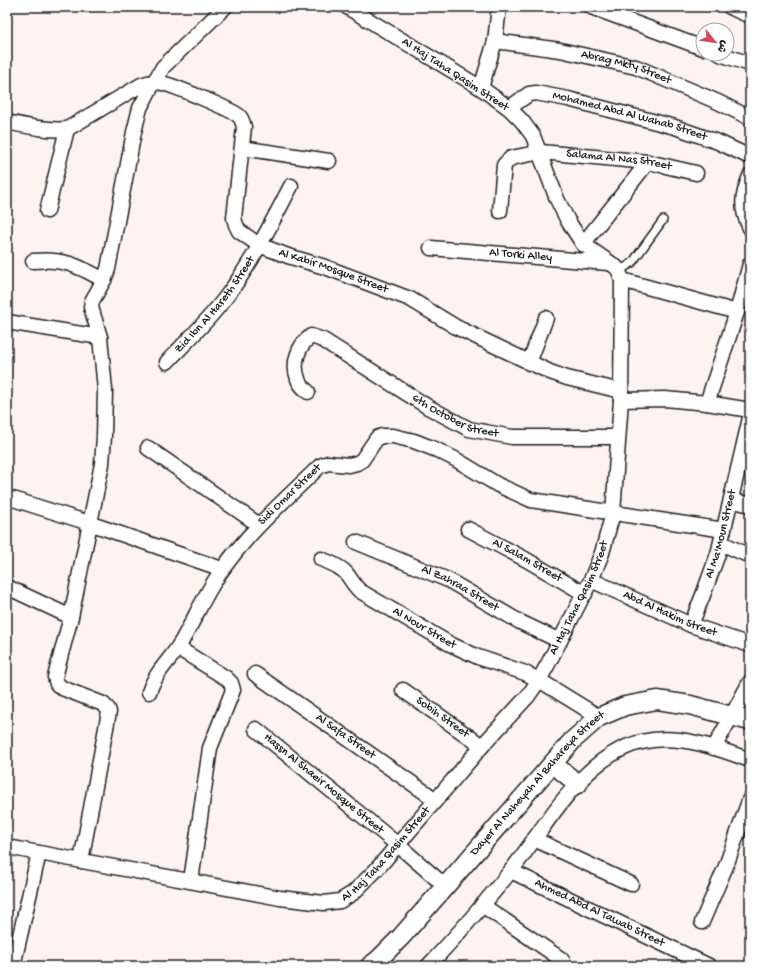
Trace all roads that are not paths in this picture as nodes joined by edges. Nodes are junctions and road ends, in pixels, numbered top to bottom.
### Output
1 (225, 7) edge
2 (347, 7) edge
3 (499, 7) edge
4 (591, 7) edge
5 (730, 7) edge
6 (750, 16) edge
7 (495, 41) junction
8 (695, 45) edge
9 (735, 59) edge
10 (750, 64) edge
11 (154, 82) junction
12 (481, 88) junction
13 (509, 108) junction
14 (750, 118) edge
15 (7, 122) edge
16 (67, 129) junction
17 (242, 148) junction
18 (541, 152) junction
19 (750, 158) edge
20 (329, 161) dead end
21 (648, 162) junction
22 (696, 173) dead end
23 (750, 176) edge
24 (291, 186) dead end
25 (47, 211) dead end
26 (500, 211) dead end
27 (663, 220) dead end
28 (750, 228) edge
29 (583, 244) junction
30 (259, 245) junction
31 (431, 248) dead end
32 (33, 261) dead end
33 (750, 264) edge
34 (617, 271) junction
35 (104, 280) junction
36 (737, 312) junction
37 (546, 318) dead end
38 (7, 322) edge
39 (100, 337) junction
40 (167, 362) dead end
41 (529, 363) junction
42 (308, 392) dead end
43 (621, 396) junction
44 (707, 403) junction
45 (750, 410) edge
46 (750, 418) edge
47 (618, 437) junction
48 (148, 448) dead end
49 (13, 498) dead end
50 (731, 500) junction
51 (750, 505) edge
52 (613, 513) junction
53 (90, 522) junction
54 (260, 525) junction
55 (468, 529) dead end
56 (723, 536) junction
57 (356, 542) dead end
58 (750, 556) edge
59 (321, 559) dead end
60 (222, 569) junction
61 (591, 580) junction
62 (7, 587) edge
63 (585, 594) junction
64 (71, 617) junction
65 (691, 625) junction
66 (560, 641) junction
67 (750, 645) edge
68 (178, 648) junction
69 (254, 674) dead end
70 (539, 680) junction
71 (750, 682) edge
72 (403, 690) dead end
73 (149, 692) dead end
74 (599, 716) junction
75 (731, 716) junction
76 (750, 721) edge
77 (256, 729) dead end
78 (482, 746) junction
79 (714, 748) junction
80 (750, 760) edge
81 (553, 764) junction
82 (578, 784) junction
83 (750, 798) edge
84 (436, 800) junction
85 (534, 839) junction
86 (398, 845) junction
87 (7, 847) edge
88 (39, 853) junction
89 (81, 861) junction
90 (511, 871) junction
91 (191, 881) junction
92 (631, 884) dead end
93 (445, 886) junction
94 (482, 905) junction
95 (702, 922) dead end
96 (377, 964) edge
97 (13, 966) edge
98 (428, 966) edge
99 (563, 966) edge
100 (709, 966) edge

1 - 11 street
2 - 12 street, Al Haj Taha Qasim Street
3 - 7 street
4 - 8 street
5 - 6 street
7 - 12 street
7 - 14 street, Abrag Mkty Street
9 - 10 street
11 - 16 street
11 - 17 street, Al Kabir Mosque Street
11 - 35 street
12 - 13 street, Al Haj Taha Qasim Street
13 - 18 street, Al Haj Taha Qasim Street
13 - 19 street, Mohamed Abd Al Wahab Street
15 - 16 street
16 - 25 street
17 - 20 street
17 - 30 street, Al Kabir Mosque Street
18 - 21 street, Salama Al Nas Street
18 - 26 street, Salama Al Nas Street
18 - 29 street, Al Haj Taha Qasim Street
21 - 22 street, Salama Al Nas Street
21 - 29 street
23 - 28 street
24 - 30 street, Zid Ibn Al Hareth Street
27 - 34 lane
29 - 34 street, Al Haj Taha Qasim Street
30 - 40 street, Zid Ibn Al Hareth Street
30 - 41 street, Al Kabir Mosque Street
31 - 34 street, Al Torki Alley
32 - 35 street
33 - 36 street
34 - 36 street
34 - 43 street, Al Haj Taha Qasim Street
35 - 39 street
36 - 44 street
37 - 41 street
38 - 39 street
39 - 53 street
41 - 43 street, Al Kabir Mosque Street
42 - 47 street, 6th October Street
43 - 44 street, Al Kabir Mosque Street
43 - 47 street, Al Haj Taha Qasim Street
44 - 45 street, Al Kabir Mosque Street
46 - 50 street, Al Ma'Moun Street
47 - 52 street, Al Haj Taha Qasim Street
48 - 54 street
49 - 53 street
50 - 51 street
50 - 56 street, Al Ma'Moun Street
52 - 54 street, Sidi Omar Street
52 - 56 street
52 - 61 street, Al Haj Taha Qasim Street
53 - 60 street
53 - 64 street
54 - 60 street, Sidi Omar Street
55 - 63 street, Al Salam Street
56 - 58 street
56 - 65 street, Al Ma'Moun Street
57 - 66 street, Al Zahraa Street
59 - 70 street, Al Nour Street
60 - 68 street, Sidi Omar Street
61 - 63 street, Al Haj Taha Qasim Street
61 - 65 street, Abd Al Hakim Street
62 - 64 street
63 - 66 street, Al Haj Taha Qasim Street
64 - 89 street
65 - 67 street, Abd Al Hakim Street
66 - 70 street, Al Haj Taha Qasim Street
68 - 73 street, Sidi Omar Street
68 - 91 street
69 - 84 street, Al Safa Street
70 - 74 street, Al Nour Street
70 - 78 street, Al Haj Taha Qasim Street
71 - 75 street
72 - 78 street, Sobih Street
74 - 75 street, Dayer Al Naheyah Al Bahareya Street
74 - 81 street, Dayer Al Naheyah Al Bahareya Street
75 - 76 street, Dayer Al Naheyah Al Bahareya Street
75 - 79 street
77 - 86 street, Hassn Al Shaeir Mosque Street
78 - 84 street, Al Haj Taha Qasim Street
79 - 80 street
79 - 82 street
81 - 82 street
81 - 93 street, Dayer Al Naheyah Al Bahareya Street
82 - 85 street
83 - 95 street
84 - 86 street, Al Haj Taha Qasim Street
85 - 90 street
85 - 92 street
86 - 91 street, Al Haj Taha Qasim Street
86 - 93 street, Hassn Al Shaeir Mosque Street
87 - 88 street, Al Haj Taha Qasim Street
88 - 89 street, Al Haj Taha Qasim Street
88 - 97 street
89 - 91 street, Al Haj Taha Qasim Street
90 - 94 street
90 - 100 street, Ahmed Abd Al Tawab Street
93 - 96 street, Dayer Al Naheyah Al Bahareya Street
94 - 98 street
94 - 99 street

